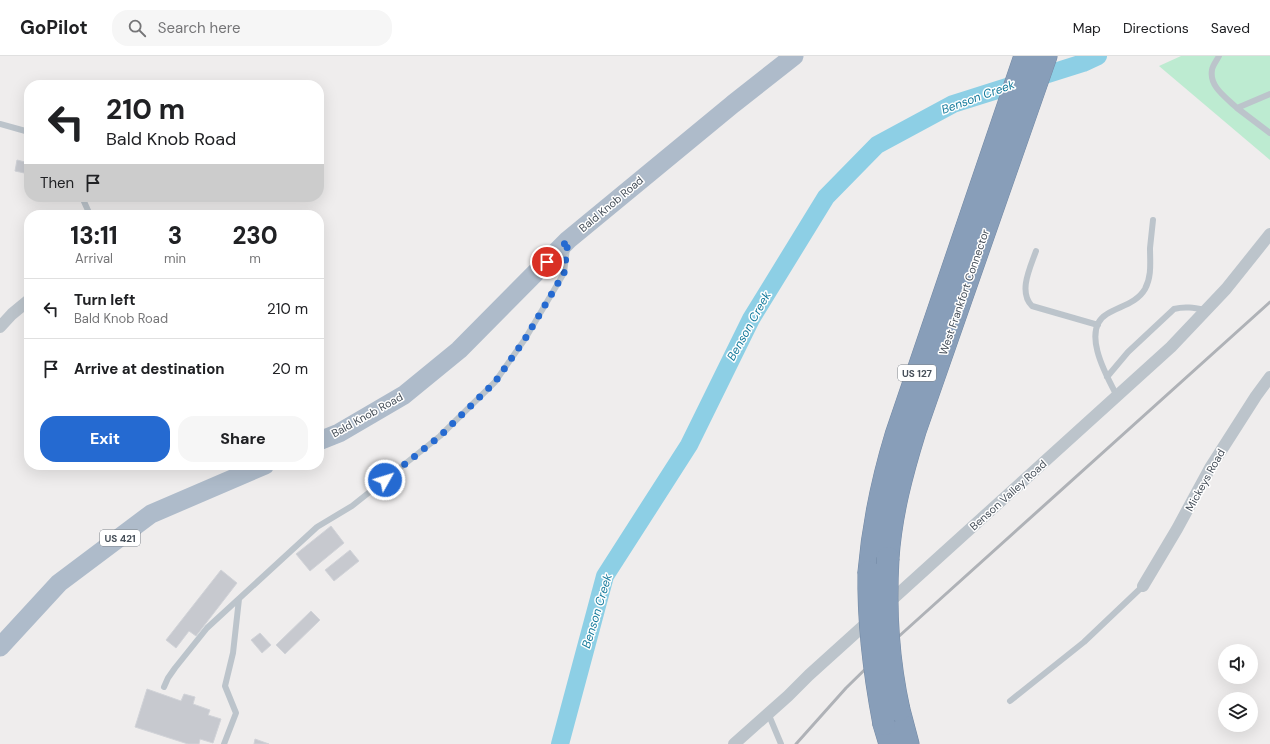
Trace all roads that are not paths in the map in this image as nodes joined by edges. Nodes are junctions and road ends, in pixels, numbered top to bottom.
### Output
1 (794, 56) edge
2 (1026, 56) edge
3 (1046, 56) edge
4 (1219, 56) edge
5 (1270, 94) edge
6 (1237, 108) junction
7 (0, 124) edge
8 (24, 131) edge
9 (1270, 134) edge
10 (1153, 220) dead end
11 (1270, 234) edge
12 (568, 240) junction
13 (1036, 251) dead end
14 (24, 304) edge
15 (1206, 310) junction
16 (1098, 325) junction
17 (0, 327) edge
18 (1107, 377) junction
19 (1270, 377) edge
20 (1117, 396) junction
21 (324, 439) edge
22 (253, 470) edge
23 (1143, 586) joint
24 (239, 599) junction
25 (0, 647) edge
26 (164, 687) dead end
27 (1010, 701) dead end
28 (768, 713) junction
29 (891, 717) junction
30 (224, 744) edge
31 (734, 744) edge
32 (780, 744) edge
33 (890, 744) edge
34 (908, 744) edge

1 - 12 main road, Bald Knob Road
2 - 29 highway, West Frankfort Connector / US 127, bridge
3 - 29 highway, West Frankfort Connector / US 127, bridge
4 - 6 lane
5 - 6 lane
6 - 9 lane
7 - 8 lane
10 - 16 lane
11 - 15 street, Benson Valley Road
12 - 21 main road, Bald Knob Road
12 - 24 lane
13 - 16 lane
14 - 17 street
15 - 18 lane
15 - 20 street, Benson Valley Road
16 - 18 lane
18 - 20 lane
19 - 23 street, Mickeys Road
20 - 28 street, Benson Valley Road
22 - 25 main road, US 421
23 - 27 lane
24 - 26 lane
24 - 30 lane
28 - 31 street, Benson Valley Road
28 - 32 lane
29 - 33 highway, West Frankfort Connector / US 127
29 - 34 highway, West Frankfort Connector / US 127

